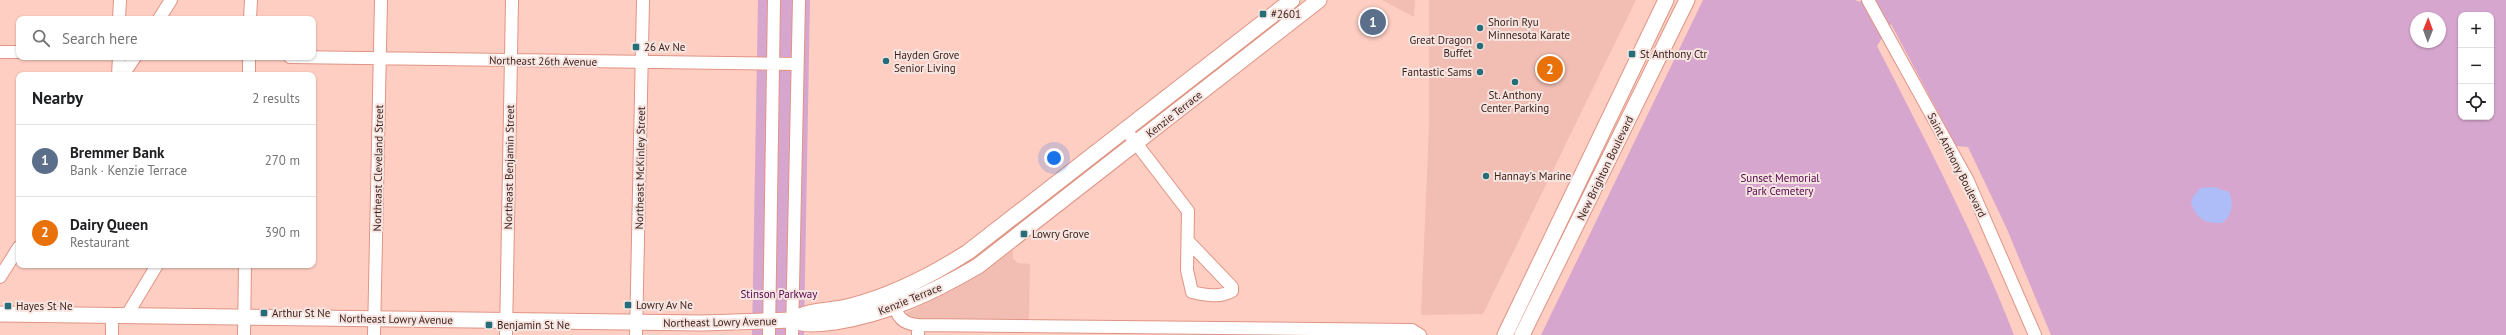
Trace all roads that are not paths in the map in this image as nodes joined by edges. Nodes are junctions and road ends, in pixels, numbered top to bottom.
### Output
1 (120, 0) edge
2 (171, 0) edge
3 (251, 0) edge
4 (381, 0) edge
5 (512, 0) edge
6 (643, 0) edge
7 (774, 0) edge
8 (799, 0) edge
9 (1292, 0) edge
10 (1319, 0) edge
11 (1666, 0) edge
12 (1687, 0) edge
13 (1868, 0) edge
14 (119, 16) edge
15 (161, 16) edge
16 (250, 16) edge
17 (0, 52) edge
18 (16, 52) edge
19 (316, 57) edge
20 (380, 58) junction
21 (119, 60) edge
22 (133, 60) edge
23 (249, 60) edge
24 (511, 60) junction
25 (642, 62) junction
26 (773, 64) junction
27 (797, 64) junction
28 (118, 72) edge
29 (125, 72) edge
30 (249, 72) edge
31 (1126, 130) junction
32 (1137, 144) junction
33 (1188, 241) junction
34 (16, 252) edge
35 (155, 268) edge
36 (245, 268) edge
37 (0, 277) edge
38 (893, 291) junction
39 (894, 308) junction
40 (0, 314) edge
41 (120, 315) junction
42 (244, 316) junction
43 (375, 318) junction
44 (506, 328) edge
45 (769, 328) edge
46 (792, 328) edge
47 (915, 328) edge
48 (636, 329) edge
49 (1040, 331) edge
50 (1161, 332) edge
51 (1294, 333) edge
52 (1419, 334) edge
53 (112, 335) edge
54 (244, 335) edge
55 (374, 335) edge
56 (1505, 335) edge
57 (1522, 335) edge
58 (2035, 335) edge

1 - 14 street
2 - 15 street
3 - 16 street
4 - 20 street, Northeast Cleveland Street
5 - 24 street, Northeast Benjamin Street
6 - 25 street, Northeast McKinley Street
7 - 26 street
8 - 27 street
9 - 31 main road, Kenzie Terrace
10 - 32 main road, Kenzie Terrace
11 - 56 main road, New Brighton Boulevard
12 - 57 main road, New Brighton Boulevard
13 - 58 street, Saint Anthony Boulevard
17 - 18 street
19 - 20 street, Northeast 26th Avenue
20 - 24 street, Northeast 26th Avenue
20 - 43 street, Northeast Cleveland Street
21 - 28 street
22 - 29 street
23 - 30 street
24 - 25 street, Northeast 26th Avenue
24 - 44 street, Northeast Benjamin Street
25 - 26 street, Northeast 26th Avenue
25 - 48 street, Northeast McKinley Street
26 - 27 street, Northeast 26th Avenue
26 - 45 street
27 - 46 street
31 - 32 street
31 - 38 main road, Kenzie Terrace
32 - 33 street
32 - 39 main road, Kenzie Terrace
33 - 33 street
34 - 37 street
35 - 41 street
36 - 42 street
38 - 39 street
38 - 46 main road, Kenzie Terrace
39 - 46 main road, Kenzie Terrace
39 - 47 street
40 - 41 main road, Northeast Lowry Avenue
41 - 42 main road, Northeast Lowry Avenue
41 - 53 street
42 - 43 main road, Northeast Lowry Avenue
42 - 54 street
43 - 44 main road, Northeast Lowry Avenue
43 - 55 street, Northeast Cleveland Street
44 - 48 main road, Northeast Lowry Avenue
45 - 46 main road, Northeast Lowry Avenue
45 - 48 main road, Northeast Lowry Avenue
47 - 49 street
49 - 50 street
50 - 51 street
51 - 52 street

